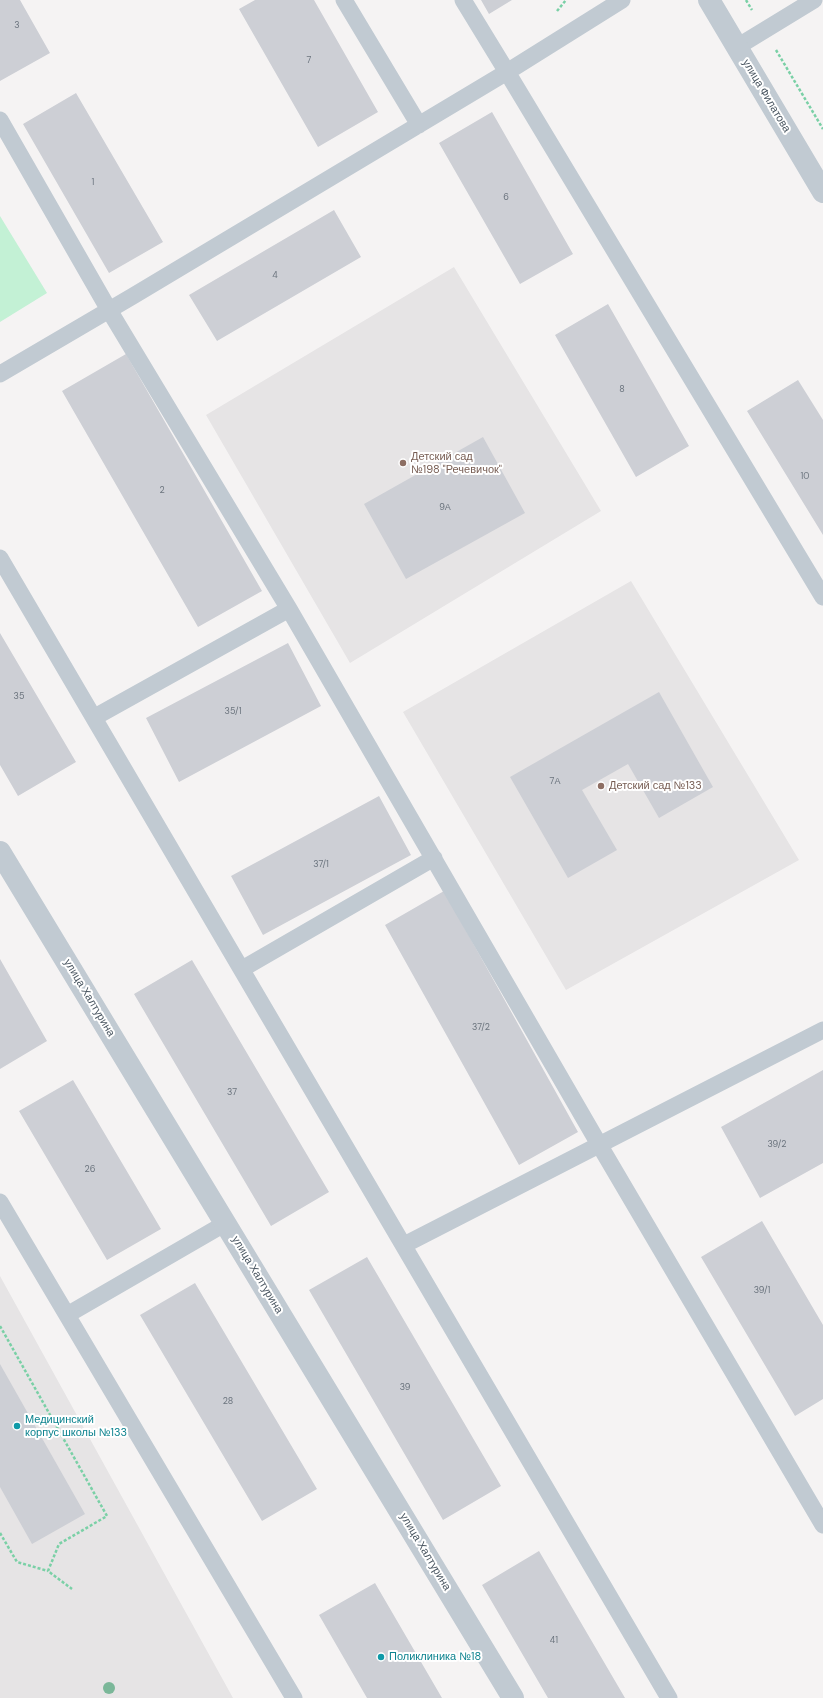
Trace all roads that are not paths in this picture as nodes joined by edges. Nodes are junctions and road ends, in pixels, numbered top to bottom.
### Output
1 (344, 0) edge
2 (462, 0) edge
3 (622, 0) edge
4 (709, 0) edge
5 (814, 0) edge
6 (737, 47) junction
7 (507, 72) junction
8 (0, 120) edge
9 (419, 125) junction
10 (823, 192) edge
11 (109, 310) junction
12 (0, 374) edge
13 (0, 558) edge
14 (823, 597) edge
15 (289, 609) junction
16 (95, 717) junction
17 (0, 852) edge
18 (434, 858) junction
19 (242, 969) junction
20 (823, 1030) edge
21 (600, 1146) junction
22 (0, 1202) edge
23 (226, 1223) junction
24 (404, 1245) junction
25 (67, 1315) junction
26 (823, 1525) edge
27 (294, 1698) edge
28 (513, 1698) edge
29 (669, 1698) edge

1 - 9 lane
2 - 7 lane
3 - 7 lane
4 - 6 street, улица Филатова
5 - 6 lane
6 - 10 street, улица Филатова
7 - 9 lane
7 - 14 lane
8 - 11 lane
9 - 11 lane
11 - 12 lane
11 - 15 lane
13 - 16 lane
15 - 16 lane
15 - 18 lane
16 - 19 lane
17 - 23 street, улица Халтурина
18 - 19 lane
18 - 21 lane
19 - 24 lane
20 - 21 lane
21 - 24 lane
21 - 26 lane
22 - 25 lane
23 - 25 lane
23 - 28 street, улица Халтурина
24 - 29 lane
25 - 27 lane

